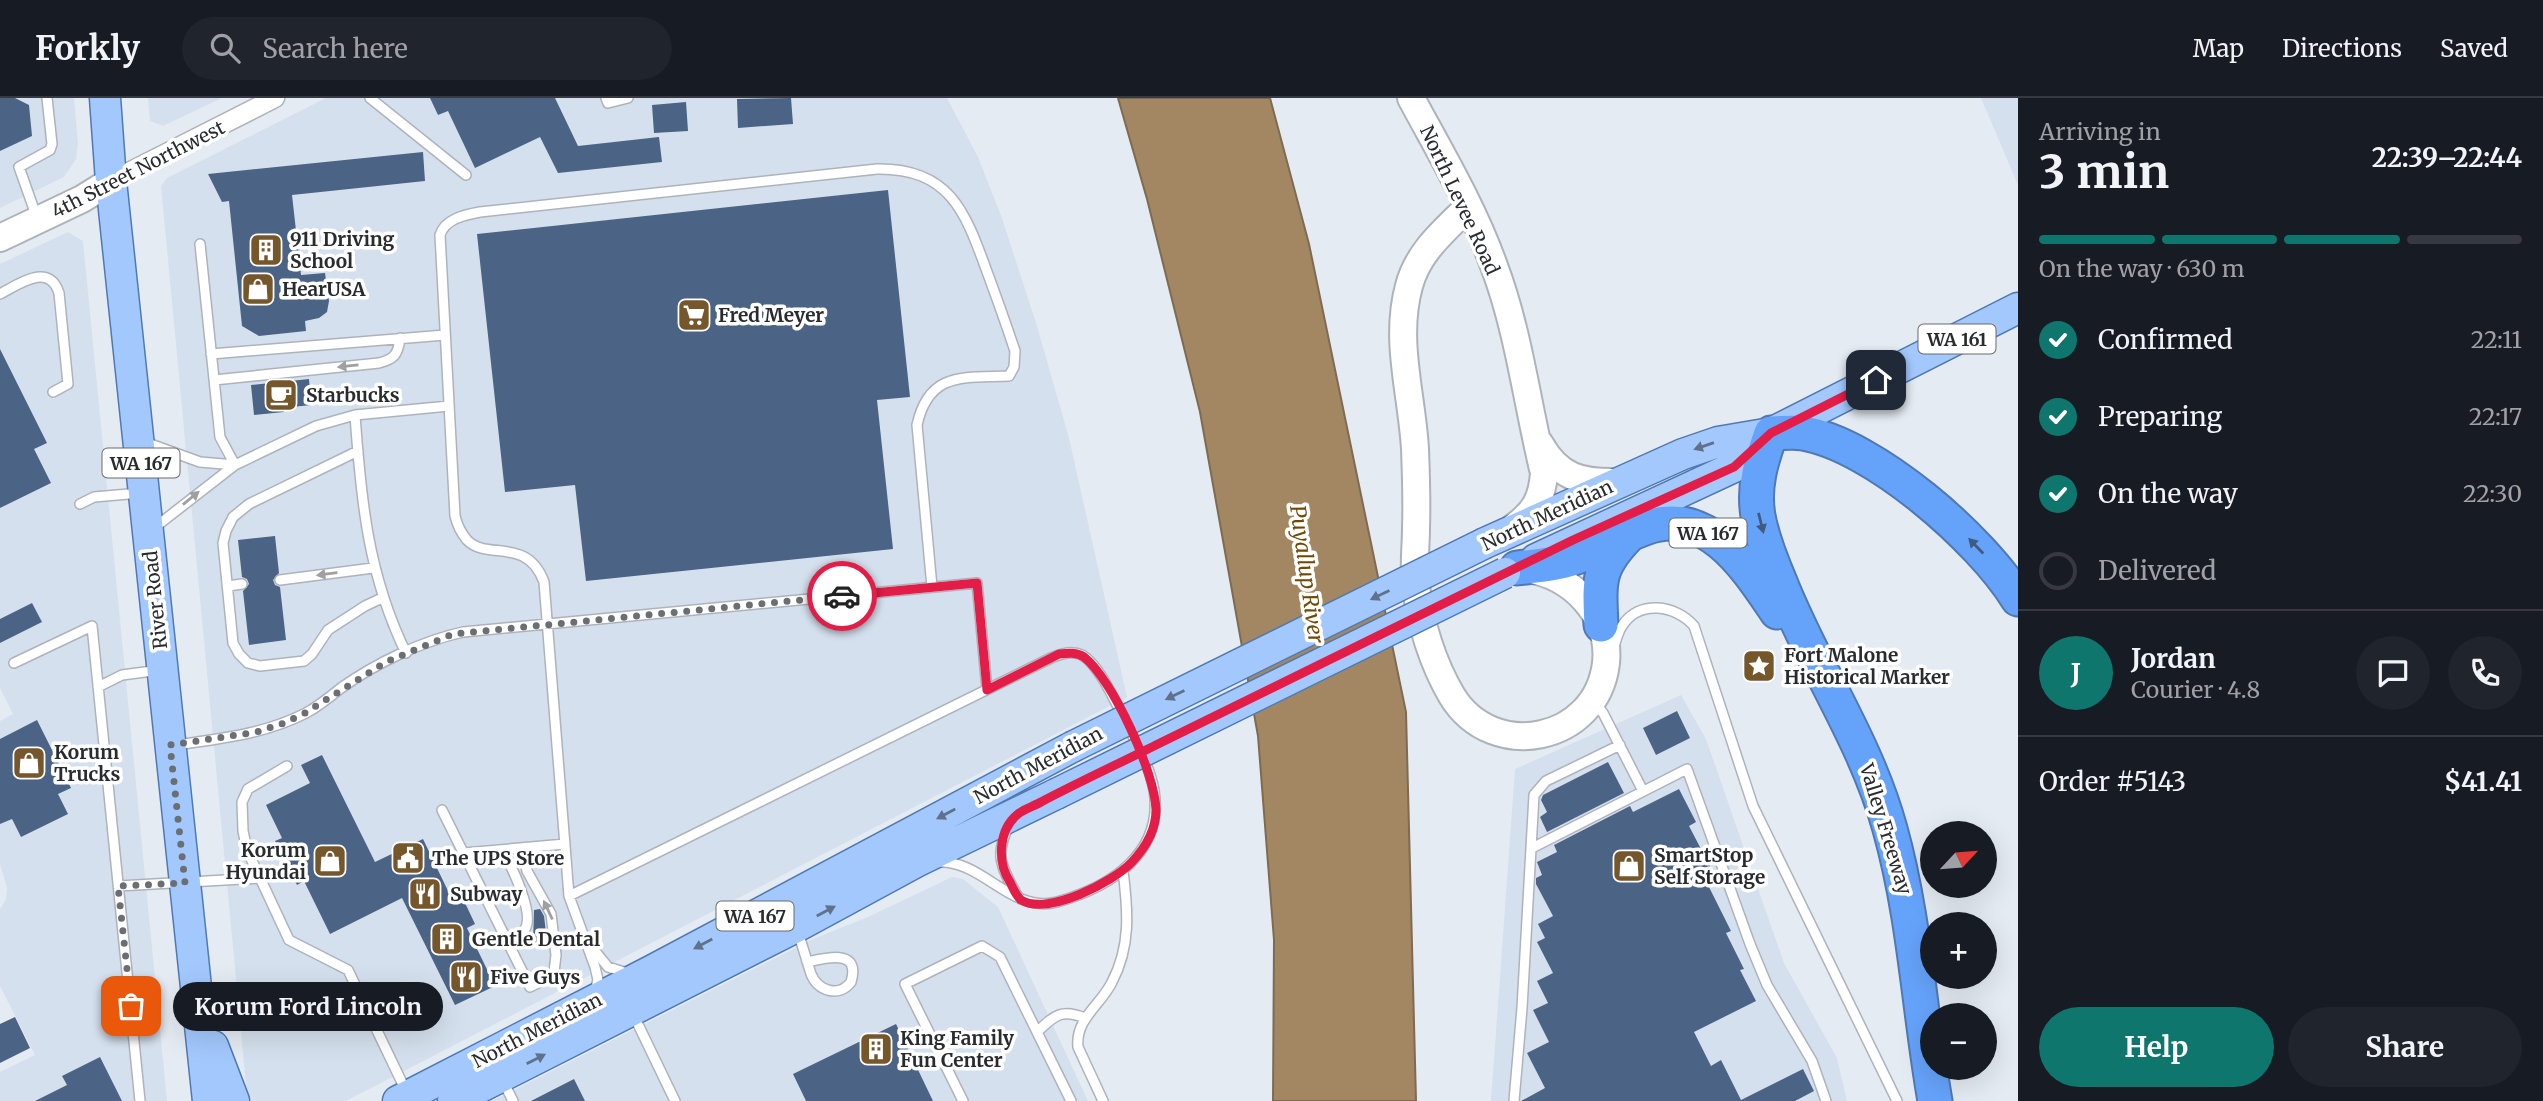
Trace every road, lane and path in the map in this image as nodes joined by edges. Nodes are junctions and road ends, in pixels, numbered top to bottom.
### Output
1 (47, 98) edge
2 (105, 98) edge
3 (275, 98) edge
4 (370, 98) edge
5 (606, 98) edge
6 (628, 98) edge
7 (1411, 98) edge
8 (466, 175) dead end
9 (111, 181) junction
10 (1468, 207) junction
11 (38, 220) junction
12 (0, 238) edge
13 (200, 244) dead end
14 (0, 294) edge
15 (2018, 308) edge
16 (445, 335) junction
17 (400, 338) junction
18 (211, 354) junction
19 (214, 380) junction
20 (53, 392) dead end
21 (449, 406) junction
22 (355, 415) junction
23 (1533, 426) junction
24 (1771, 433) junction
25 (139, 440) junction
26 (358, 451) junction
27 (235, 466) junction
28 (1618, 482) junction
29 (144, 492) junction
30 (80, 504) dead end
31 (148, 532) junction
32 (1628, 536) junction
33 (1496, 538) junction
34 (373, 568) junction
35 (1511, 571) junction
36 (280, 580) dead end
37 (242, 584) dead end
38 (228, 586) junction
39 (932, 587) junction
40 (382, 598) junction
41 (2018, 599) edge
42 (548, 625) junction
43 (1601, 625) junction
44 (406, 653) junction
45 (14, 663) dead end
46 (162, 669) junction
47 (98, 687) junction
48 (1598, 688) junction
49 (1830, 689) junction
50 (987, 690) junction
51 (170, 745) junction
52 (1620, 745) junction
53 (287, 766) dead end
54 (1643, 791) junction
55 (442, 810) dead end
56 (1016, 815) junction
57 (565, 844) junction
58 (522, 848) junction
59 (1532, 848) junction
60 (503, 850) junction
61 (464, 853) junction
62 (916, 862) junction
63 (1123, 871) junction
64 (260, 878) junction
65 (185, 883) junction
66 (118, 886) junction
67 (569, 896) junction
68 (1019, 899) junction
69 (796, 927) junction
70 (582, 932) junction
71 (505, 937) junction
72 (807, 962) junction
73 (651, 971) junction
74 (196, 988) junction
75 (583, 1007) junction
76 (631, 1011) junction
77 (1085, 1018) junction
78 (1037, 1032) junction
79 (507, 1089) edge
80 (403, 1098) edge
81 (140, 1101) edge
82 (208, 1101) edge
83 (234, 1101) edge
84 (453, 1101) edge
85 (675, 1101) edge
86 (963, 1101) edge
87 (1071, 1101) edge
88 (1103, 1101) edge
89 (1514, 1101) edge
90 (1826, 1101) edge
91 (1897, 1101) edge
92 (1935, 1101) edge

1 - 11 lane
2 - 9 main road, River Road / WA 167
3 - 9 street, 4th Street Northwest
4 - 8 lane
5 - 6 lane
7 - 10 street, North Levee Road
9 - 11 street, 4th Street Northwest
9 - 25 main road, River Road / WA 167
10 - 23 street, North Levee Road
10 - 48 street
11 - 12 street, 4th Street Northwest
13 - 18 lane
14 - 20 lane
15 - 24 main road, North Meridian / WA 161
16 - 17 lane
16 - 21 lane
16 - 39 lane
17 - 18 lane
17 -> 19 lane
18 - 19 lane
19 - 27 lane
21 - 22 lane
21 - 42 lane
22 - 26 lane
22 - 27 lane
23 - 28 street
23 - 33 street
24 -> 28 main road, North Meridian / WA 167
24 - 35 main road, North Meridian
41 -> 24 highway, WA 167
24 -> 49 highway
25 - 27 lane
25 - 29 main road, River Road / WA 167
26 - 34 lane
26 - 38 lane
31 -> 27 lane
28 - 33 main road, North Meridian / WA 167
29 - 30 lane
29 - 31 main road, River Road / WA 167
31 - 46 main road, River Road / WA 167
32 - 35 highway, WA 167
32 - 43 highway
32 - 49 highway, WA 167
33 -> 73 main road, North Meridian / WA 167, bridge
34 -> 36 lane
34 - 40 lane
35 - 43 street
35 - 56 main road, North Meridian / WA 167, bridge
37 - 38 lane
38 - 40 lane
39 - 42 lane
39 - 50 lane
40 - 44 lane
42 - 44 lane
42 - 57 lane
43 - 48 street
44 - 51 lane
45 - 47 lane
46 - 47 lane
46 - 51 main road, River Road / WA 167
47 - 66 lane
48 - 52 lane
48 - 91 lane
49 - 92 highway, Valley Freeway
50 - 63 lane
50 - 67 lane
51 - 65 main road, River Road / WA 167
52 - 54 lane
52 - 59 lane
53 - 64 lane
54 - 59 lane
54 - 90 lane
55 - 61 lane
56 - 62 main road, North Meridian / WA 167
56 - 68 lane
57 - 58 lane
57 - 67 lane
58 - 60 lane
71 -> 58 lane
59 - 89 lane
60 - 61 lane
60 - 71 lane
61 - 71 lane
62 - 68 lane
69 -> 62 main road, North Meridian / WA 167
63 - 68 lane
63 - 77 lane
64 - 65 lane
64 - 80 lane
65 - 66 lane
65 - 74 main road, River Road / WA 167
66 - 81 lane
67 - 70 lane
69 - 72 lane
69 - 76 main road, North Meridian / WA 167
70 - 73 lane
70 - 75 lane
72 - 72 lane
73 - 75 main road, North Meridian / WA 167
74 - 82 main road, River Road / WA 167
74 - 83 main road, WA 167
75 - 80 main road, North Meridian / WA 167
79 -> 76 main road, North Meridian / WA 167
76 - 85 lane
77 - 78 lane
77 - 88 lane
78 - 86 lane
78 - 87 lane
79 - 84 main road, North Meridian / WA 167

